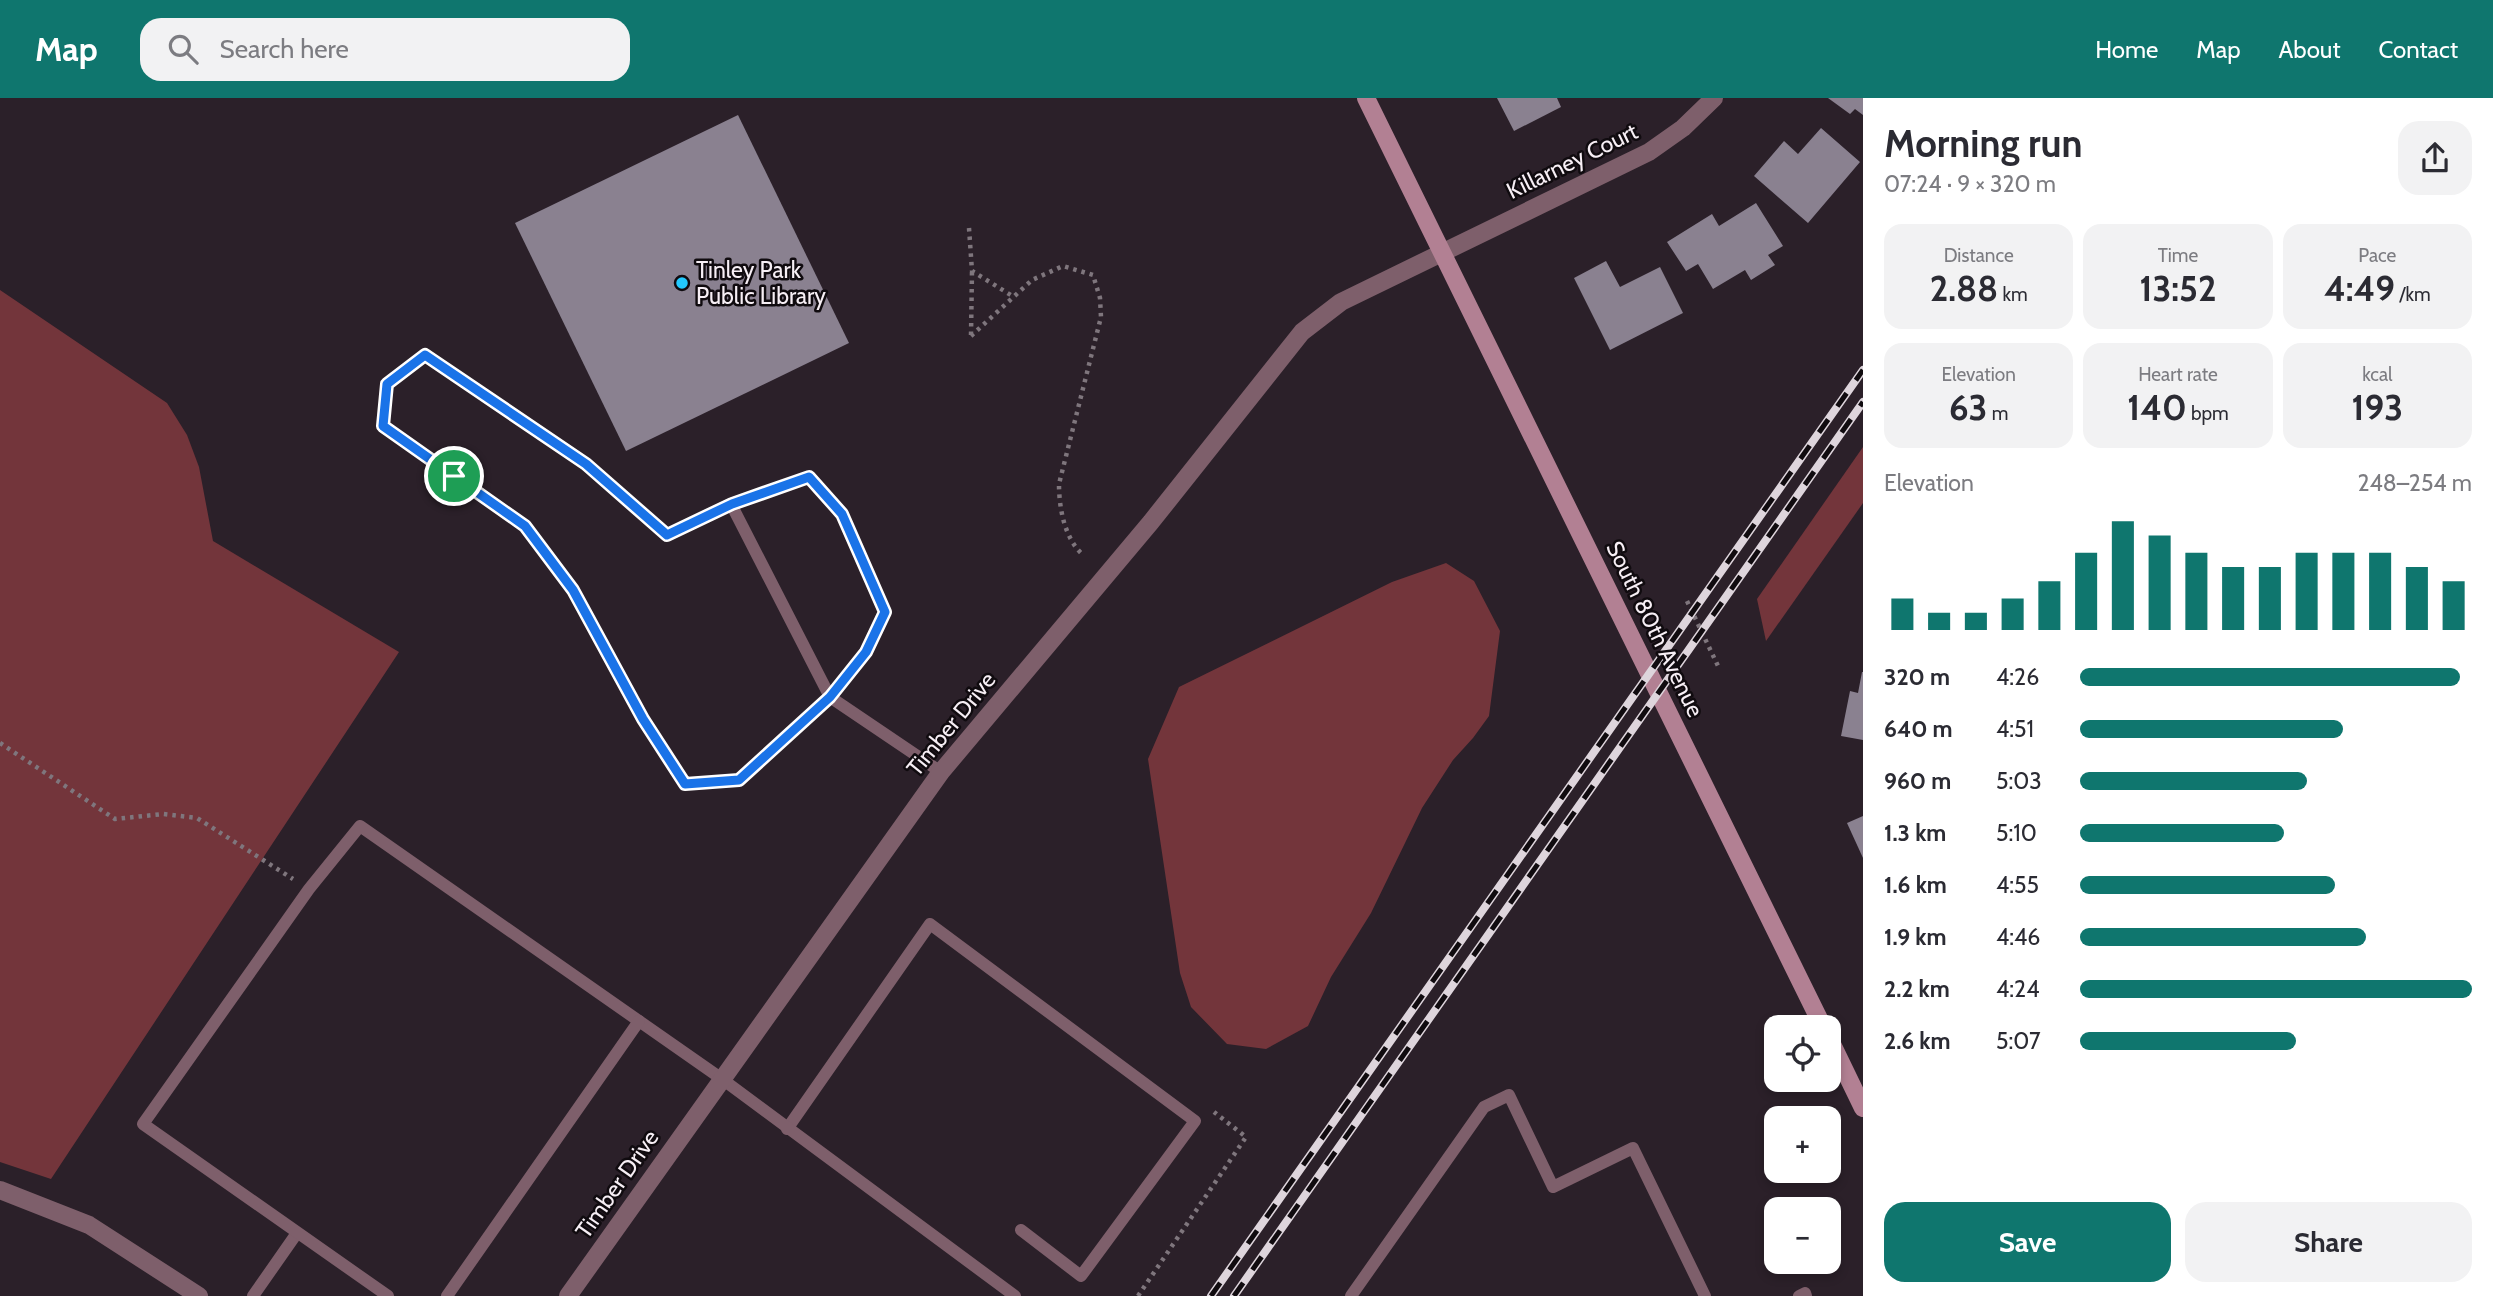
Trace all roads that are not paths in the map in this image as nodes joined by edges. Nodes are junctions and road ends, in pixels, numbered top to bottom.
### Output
1 (1366, 98) edge
2 (1707, 101) edge
3 (1441, 253) junction
4 (732, 504) junction
5 (830, 697) junction
6 (941, 772) junction
7 (1818, 1015) edge
8 (639, 1021) junction
9 (1841, 1063) edge
10 (722, 1079) junction
11 (1863, 1108) edge
12 (787, 1129) junction
13 (0, 1190) edge
14 (1021, 1230) dead end
15 (297, 1233) junction
16 (199, 1296) edge
17 (253, 1296) edge
18 (388, 1296) edge
19 (446, 1296) edge
20 (568, 1296) edge
21 (1015, 1296) edge
22 (1351, 1296) edge
23 (1705, 1296) edge
24 (1799, 1296) edge
25 (1806, 1296) edge

1 - 3 street, South 80th Avenue
2 - 3 street, Killarney Court
3 - 6 street, Timber Drive
3 - 7 street, South 80th Avenue
4 - 5 lane
4 - 5 lane
4 - 5 lane
5 - 6 lane
6 - 10 street, Timber Drive
8 - 10 lane
8 - 15 lane
8 - 19 lane
9 - 11 street
10 - 12 lane
10 - 20 street, Timber Drive
12 - 14 lane
12 - 21 lane
13 - 16 street
15 - 17 lane
15 - 18 lane
22 - 23 lane
24 - 25 lane

